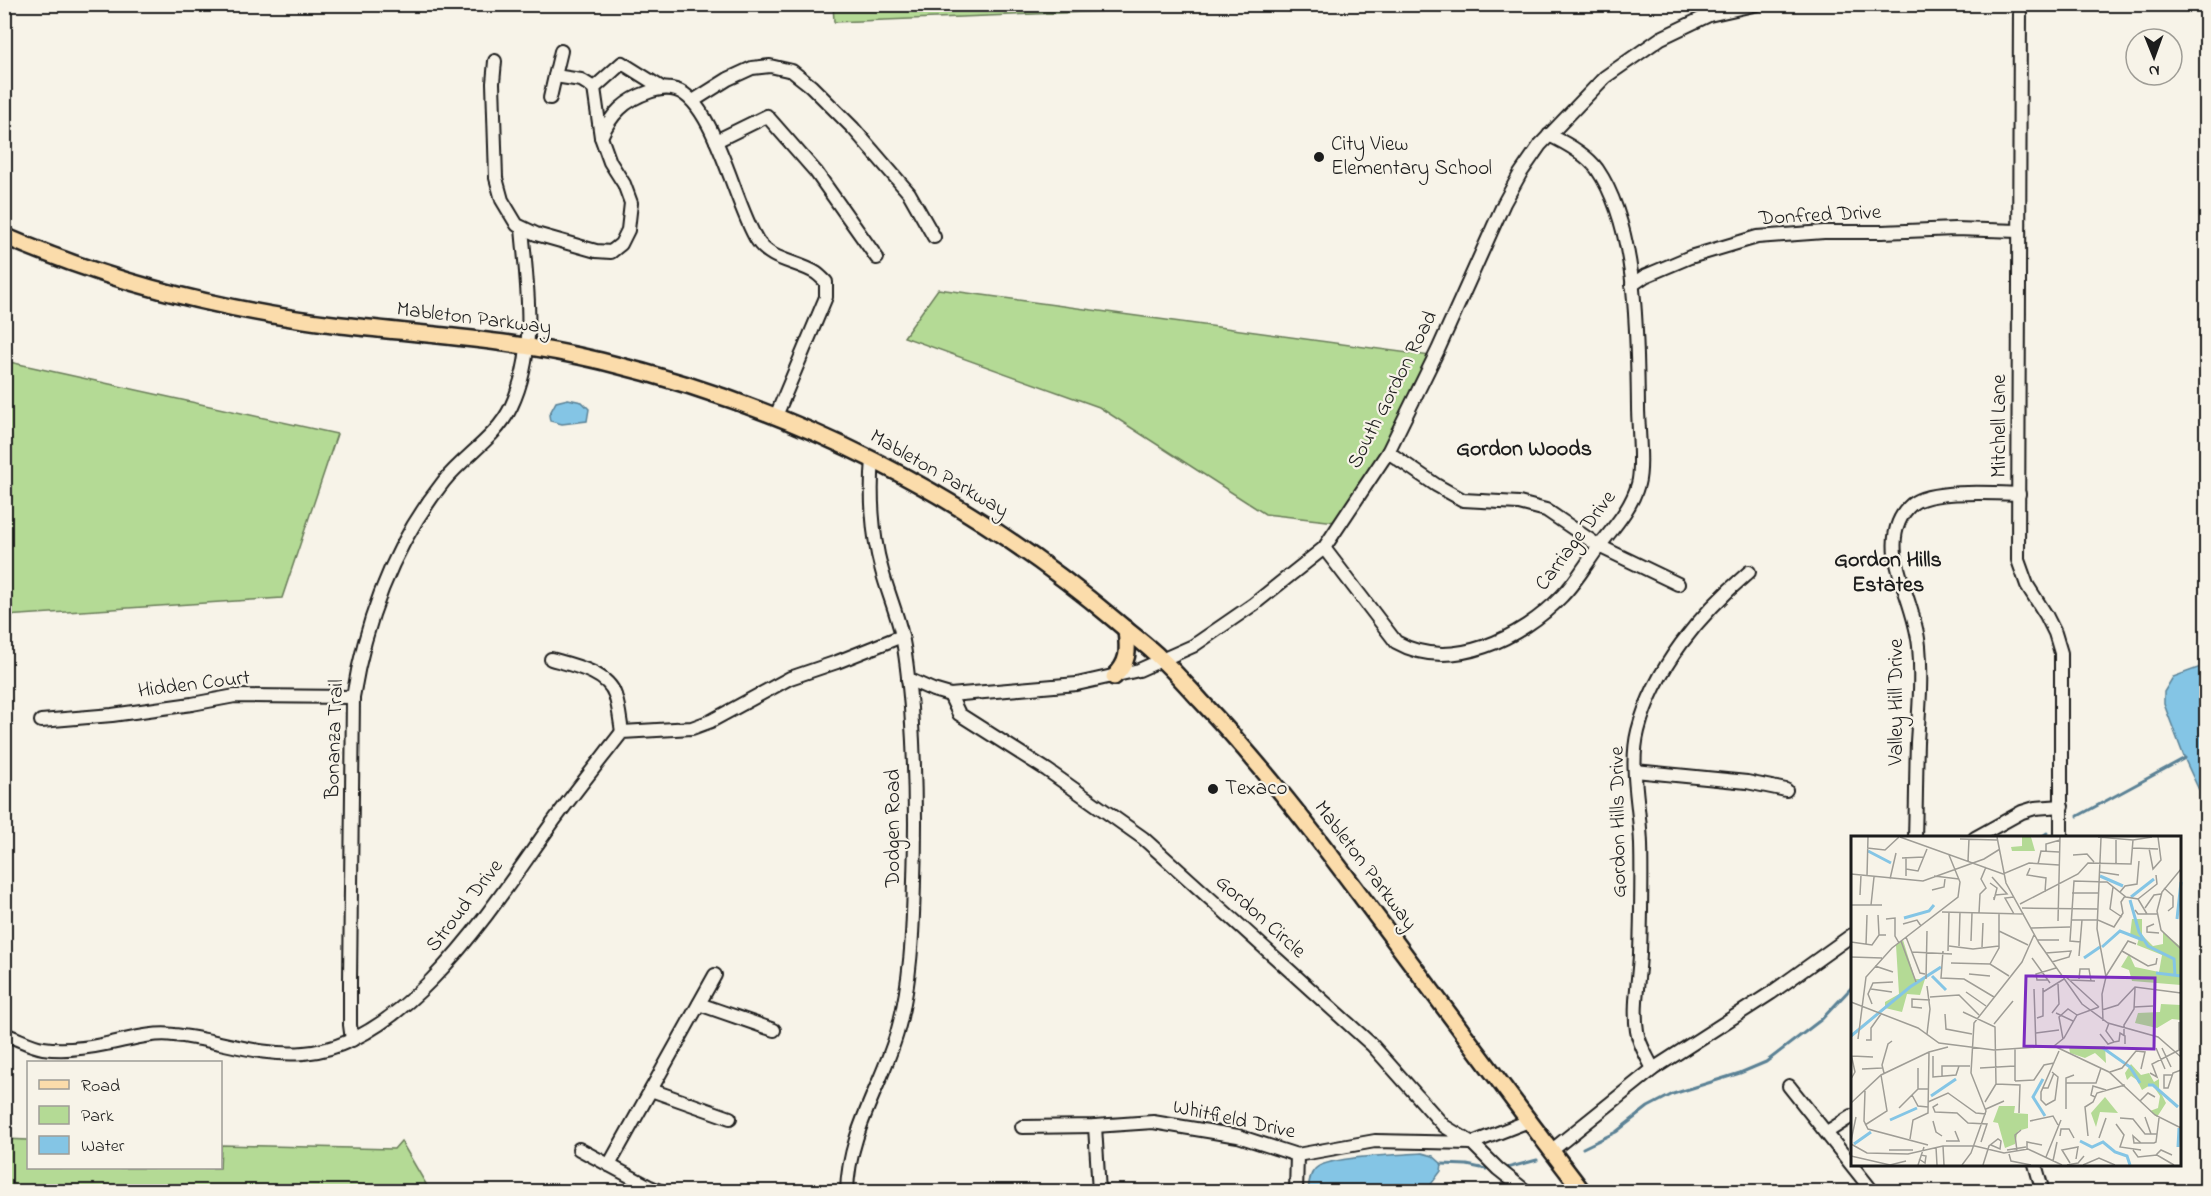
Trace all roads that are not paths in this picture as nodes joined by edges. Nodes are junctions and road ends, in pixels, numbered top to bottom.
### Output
1 (1758, 4) edge
2 (2020, 4) edge
3 (1705, 10) edge
4 (561, 51) dead end
5 (495, 61) dead end
6 (555, 76) junction
7 (594, 88) junction
8 (662, 88) junction
9 (550, 98) dead end
10 (693, 101) junction
11 (1549, 135) junction
12 (601, 137) junction
13 (716, 141) junction
14 (522, 228) junction
15 (2019, 231) junction
16 (4, 236) edge
17 (934, 237) dead end
18 (877, 258) dead end
19 (1632, 285) junction
20 (528, 345) junction
21 (776, 416) junction
22 (1388, 452) junction
23 (873, 459) junction
24 (2019, 494) junction
25 (1599, 546) junction
26 (1324, 548) junction
27 (1749, 572) dead end
28 (1678, 584) dead end
29 (1126, 629) junction
30 (902, 636) junction
31 (551, 659) dead end
32 (1163, 660) junction
33 (1114, 677) junction
34 (908, 679) junction
35 (950, 694) junction
36 (353, 697) junction
37 (41, 721) dead end
38 (622, 732) junction
39 (1635, 771) junction
40 (1786, 790) dead end
41 (2062, 806) junction
42 (1915, 836) edge
43 (1977, 836) edge
44 (2061, 836) edge
45 (1851, 936) edge
46 (715, 975) dead end
47 (699, 1004) junction
48 (774, 1030) dead end
49 (4, 1034) edge
50 (352, 1040) junction
51 (1653, 1069) junction
52 (1789, 1086) dead end
53 (651, 1090) junction
54 (1851, 1117) edge
55 (730, 1118) dead end
56 (1529, 1121) junction
57 (1095, 1126) junction
58 (1022, 1127) dead end
59 (1827, 1132) junction
60 (1472, 1143) junction
61 (579, 1149) dead end
62 (1551, 1151) junction
63 (1298, 1155) junction
64 (1851, 1163) edge
65 (609, 1165) junction
66 (1854, 1166) edge
67 (2036, 1166) edge
68 (653, 1190) edge
69 (847, 1191) edge
70 (1100, 1191) edge
71 (1296, 1191) edge
72 (1527, 1191) edge
73 (1583, 1191) edge
74 (1873, 1191) edge
75 (2043, 1191) edge

1 - 3 street, South Gordon Road
2 - 15 street, Mitchell Lane
3 - 11 street, South Gordon Road
4 - 6 street
5 - 14 street
6 - 7 street
6 - 9 street
7 - 8 street
7 - 12 street
8 - 10 street
8 - 12 street
10 - 13 street
10 - 17 street
11 - 19 street, Carriage Drive
11 - 22 street, South Gordon Road
12 - 14 street
13 - 18 street
13 - 21 street
14 - 20 street, Bonanza Trail
15 - 19 street, Donfred Drive
15 - 24 street, Mitchell Lane
16 - 20 main road, Mableton Parkway
19 - 25 street, Carriage Drive
20 - 21 main road, Mableton Parkway
20 - 36 street, Bonanza Trail
21 - 23 main road, Mableton Parkway
22 - 25 street
22 - 26 street, South Gordon Road
23 - 29 main road, Mableton Parkway
23 - 30 street, Dodgen Road
24 - 41 street, Mitchell Lane
24 - 42 street, Valley Hill Drive
25 - 26 street, Carriage Drive
25 - 28 street
26 - 32 street, South Gordon Road
27 - 39 street, Gordon Hills Drive
29 - 32 main road, Mableton Parkway
29 - 33 main road
30 - 34 street, Dodgen Road
30 - 38 street
31 - 38 street
32 - 33 street, South Gordon Road
32 - 56 main road, Mableton Parkway
33 - 35 street, South Gordon Road
34 - 35 street
34 - 69 street, Dodgen Road
35 - 60 street, Gordon Circle
36 - 37 street, Hidden Court
36 - 50 street, Bonanza Trail
38 - 50 street, Stroud Drive
39 - 40 street
39 - 51 street, Gordon Hills Drive
41 - 43 street
41 - 44 street, Mitchell Lane
45 - 51 street
46 - 47 street
47 - 48 street
47 - 53 street
49 - 50 street, Stroud Drive
51 - 62 street
52 - 59 street
53 - 55 street
53 - 65 street
54 - 59 street
56 - 60 street
56 - 62 main road, Mableton Parkway
57 - 58 street, Whitfield Drive
57 - 63 street, Whitfield Drive
57 - 70 street
59 - 64 street
60 - 63 street, Whitfield Drive
60 - 72 street, Gordon Circle
61 - 65 street
62 - 73 main road, Mableton Parkway
63 - 71 street
65 - 68 street
66 - 74 street
67 - 75 street

